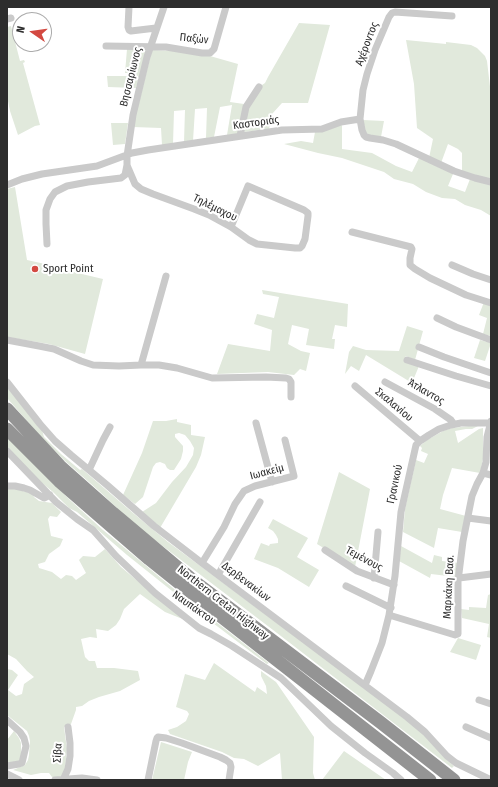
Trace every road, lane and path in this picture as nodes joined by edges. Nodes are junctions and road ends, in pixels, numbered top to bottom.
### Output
1 (129, 7) edge
2 (164, 7) edge
3 (226, 7) edge
4 (452, 16) dead end
5 (156, 28) junction
6 (106, 46) dead end
7 (150, 46) junction
8 (259, 87) dead end
9 (360, 119) junction
10 (240, 136) junction
11 (127, 155) junction
12 (127, 165) junction
13 (491, 182) edge
14 (7, 185) edge
15 (231, 227) junction
16 (352, 232) dead end
17 (47, 244) dead end
18 (452, 265) dead end
19 (166, 276) dead end
20 (491, 280) edge
21 (491, 303) edge
22 (437, 318) dead end
23 (7, 340) edge
24 (491, 340) edge
25 (419, 347) dead end
26 (408, 360) dead end
27 (141, 365) junction
28 (491, 373) edge
29 (7, 382) edge
30 (385, 382) dead end
31 (355, 386) dead end
32 (491, 386) edge
33 (292, 397) dead end
34 (7, 409) edge
35 (491, 422) edge
36 (256, 423) dead end
37 (454, 424) junction
38 (110, 427) dead end
39 (7, 429) edge
40 (285, 440) dead end
41 (420, 441) junction
42 (7, 451) edge
43 (89, 470) junction
44 (483, 473) junction
45 (491, 475) edge
46 (272, 482) junction
47 (7, 486) edge
48 (50, 495) junction
49 (260, 502) dead end
50 (468, 518) junction
51 (491, 521) edge
52 (378, 532) dead end
53 (325, 550) dead end
54 (202, 563) junction
55 (491, 574) edge
56 (218, 575) junction
57 (374, 578) junction
58 (459, 578) junction
59 (394, 585) junction
60 (346, 586) dead end
61 (390, 611) junction
62 (365, 685) junction
63 (479, 700) dead end
64 (491, 704) edge
65 (7, 720) edge
66 (68, 727) dead end
67 (466, 727) dead end
68 (491, 738) edge
69 (7, 766) edge
70 (7, 774) edge
71 (490, 777) edge
72 (19, 780) edge
73 (55, 780) edge
74 (63, 780) edge
75 (97, 780) edge
76 (148, 780) edge
77 (229, 780) edge
78 (401, 780) edge
79 (430, 780) edge
80 (454, 780) edge

1 - 5 street
2 - 5 street, Βησσαρίωνος
3 - 7 street, Παξών
4 - 9 street, Αχέροντος
5 - 7 street, Βησσαρίωνος
6 - 7 street
7 - 11 street, Βησσαρίωνος
8 - 10 street
9 - 10 street, Καστοριάς
9 - 13 street
10 - 11 street, Καστοριάς
11 - 12 street, Τηλέμαχου
11 - 14 street, Καστοριάς
12 - 15 street, Τηλέμαχου
12 - 17 street
15 - 15 street, Τηλέμαχου
16 - 21 street
18 - 20 street
19 - 27 street
22 - 24 street
23 - 27 street
25 - 28 street
26 - 32 street
27 - 33 street
29 - 43 street, Δερβενακίων
30 - 37 street, Άτλαντος
31 - 41 street, Σκαλανίου
34 - 80 highway, Northern Cretan Highway
35 - 37 street
35 - 44 street, Μαρκάκη Βασ.
36 - 46 street
37 - 41 street
38 - 43 street
39 - 79 highway, Northern Cretan Highway
40 - 46 street, Ιωακείμ
41 - 59 street, Γρανικού
42 - 48 street, Ναυπάκτου
43 - 54 street, Δερβενακίων
44 - 45 street
44 - 50 street, Μαρκάκη Βασ.
46 - 54 street, Ιωακείμ
47 - 48 street
48 - 78 street, Ναυπάκτου
49 - 56 street
50 - 51 street
50 - 58 street, Μαρκάκη Βασ.
52 - 57 street
53 - 57 street, Τεμένους
54 - 56 street, Δερβενακίων
55 - 58 street
56 - 62 street, Δερβενακίων
57 - 59 street, Τεμένους
58 - 61 street, Μαρκάκη Βασ.
59 - 61 street, Γρανικού
60 - 61 street
61 - 62 street, Γρανικού
62 - 71 street, Δερβενακίων
63 - 64 street
65 - 69 street
66 - 74 street, Σίβα
67 - 68 street
70 - 72 street
73 - 74 street
74 - 75 street
76 - 77 street

